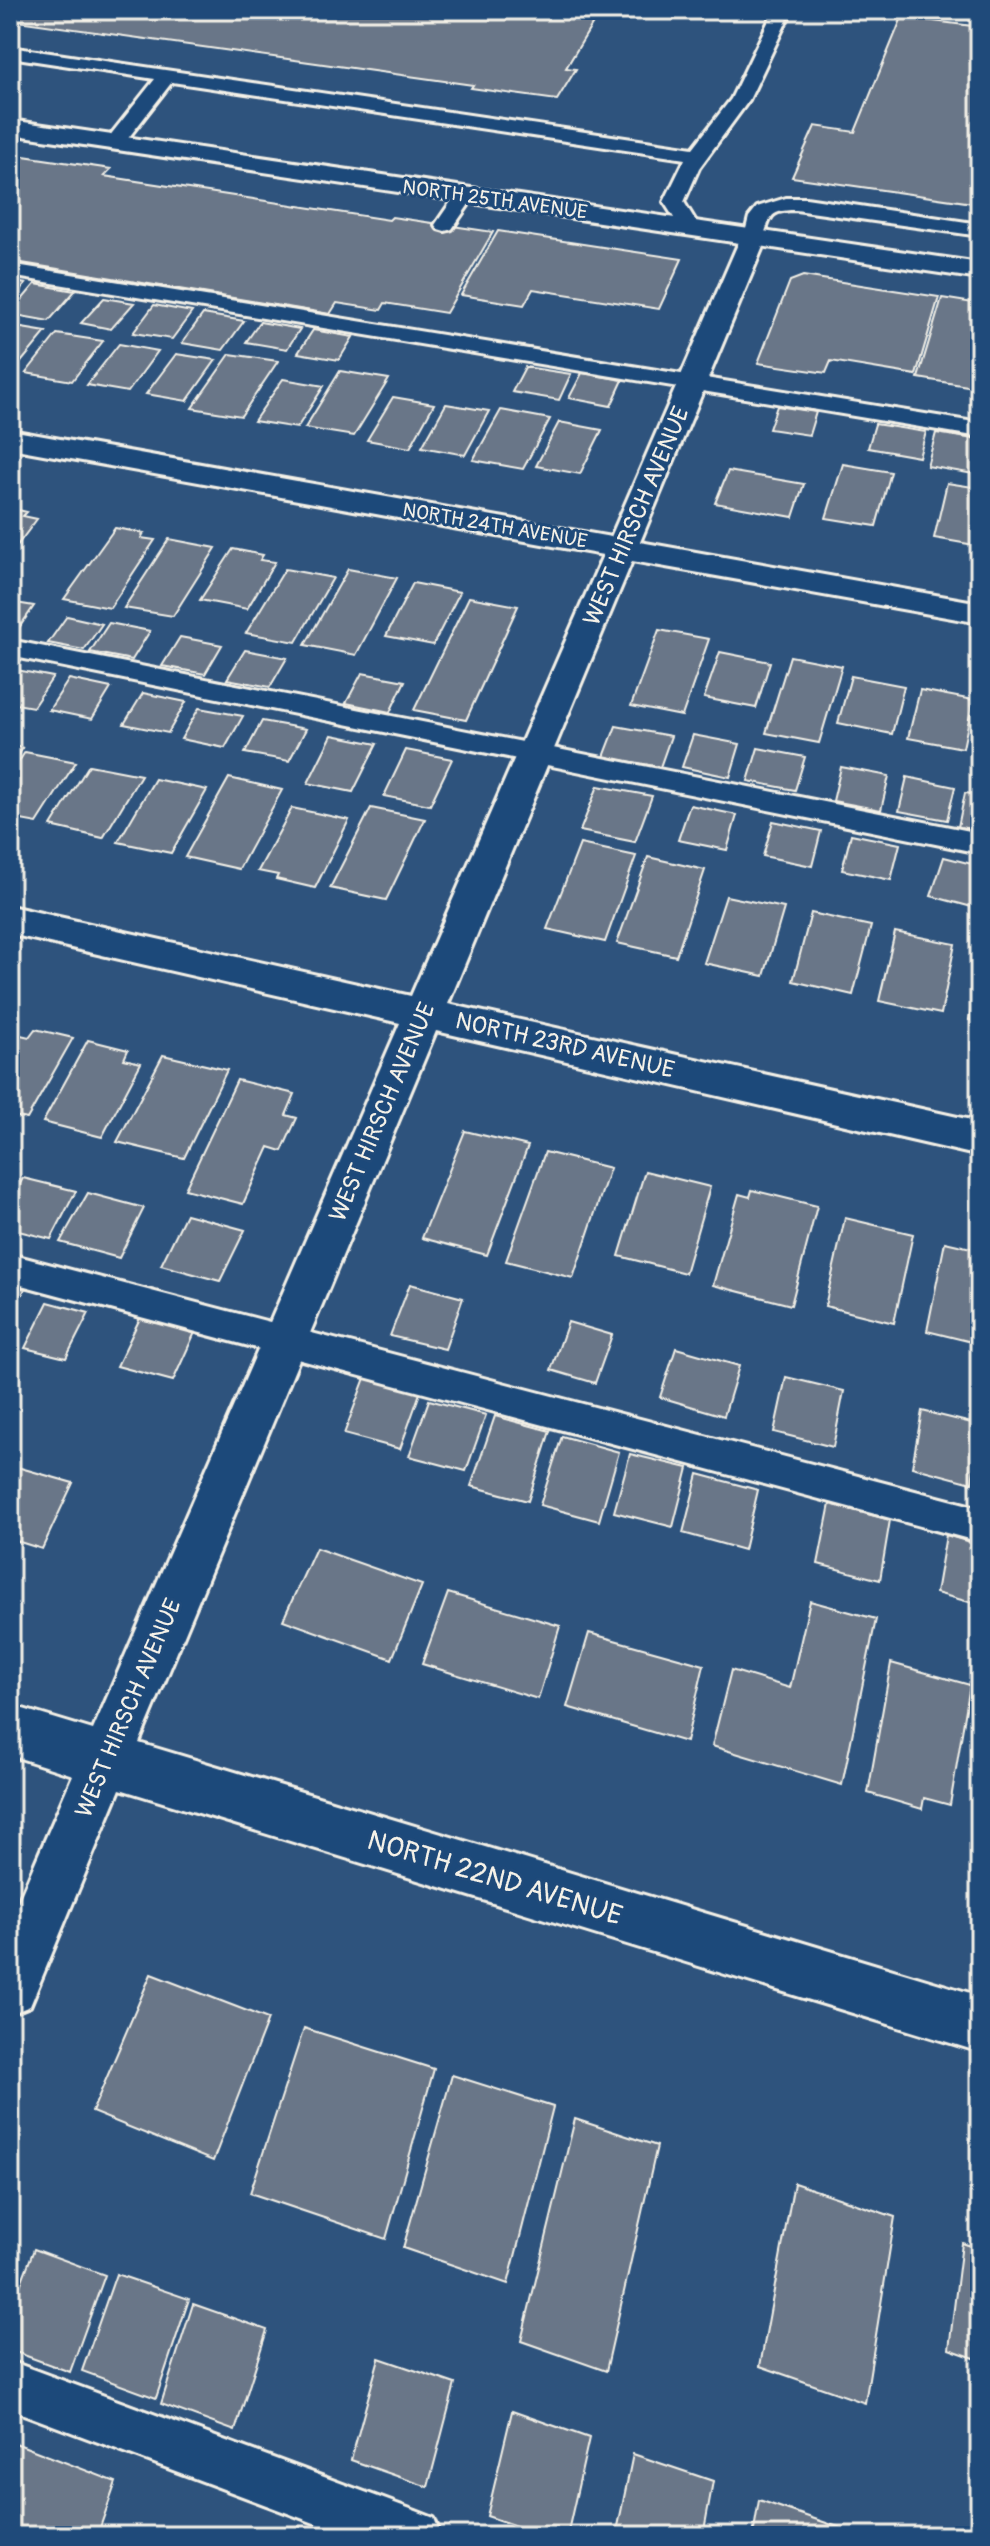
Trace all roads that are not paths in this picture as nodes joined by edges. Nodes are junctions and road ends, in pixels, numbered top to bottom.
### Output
1 (783, 10) edge
2 (10, 52) edge
3 (168, 75) junction
4 (10, 127) edge
5 (115, 142) junction
6 (699, 155) junction
7 (466, 194) junction
8 (445, 225) dead end
9 (690, 228) junction
10 (980, 230) edge
11 (754, 237) junction
12 (10, 270) edge
13 (980, 271) edge
14 (693, 381) junction
15 (980, 430) edge
16 (10, 439) edge
17 (622, 548) junction
18 (980, 613) edge
19 (10, 648) edge
20 (535, 753) junction
21 (980, 843) edge
22 (10, 920) edge
23 (424, 1013) junction
24 (980, 1139) edge
25 (10, 1268) edge
26 (284, 1342) junction
27 (980, 1525) edge
28 (10, 1730) edge
29 (107, 1759) junction
30 (10, 1986) edge
31 (980, 2024) edge
32 (10, 2385) edge
33 (416, 2536) edge

1 - 6 lane
2 - 3 lane
3 - 5 lane
3 - 6 lane
4 - 5 street, NORTH 25TH AVENUE
5 - 7 street, NORTH 25TH AVENUE
6 - 9 lane
7 - 8 lane
7 - 9 street, NORTH 25TH AVENUE
9 - 11 street, NORTH 25TH AVENUE
10 - 11 lane
11 - 13 street, NORTH 25TH AVENUE
11 - 14 street, WEST HIRSCH AVENUE
12 - 14 lane
14 - 15 lane
14 - 17 street, WEST HIRSCH AVENUE
16 - 17 street, NORTH 24TH AVENUE
17 - 18 street, NORTH 24TH AVENUE
17 - 20 street, WEST HIRSCH AVENUE
19 - 20 lane
20 - 21 lane
20 - 23 street, WEST HIRSCH AVENUE
22 - 23 street, NORTH 23RD AVENUE
23 - 24 street, NORTH 23RD AVENUE
23 - 26 street, WEST HIRSCH AVENUE
25 - 26 lane
26 - 27 lane
26 - 29 street, WEST HIRSCH AVENUE
28 - 29 street, NORTH 22ND AVENUE
29 - 30 street, WEST HIRSCH AVENUE
29 - 31 street, NORTH 22ND AVENUE
32 - 33 lane

